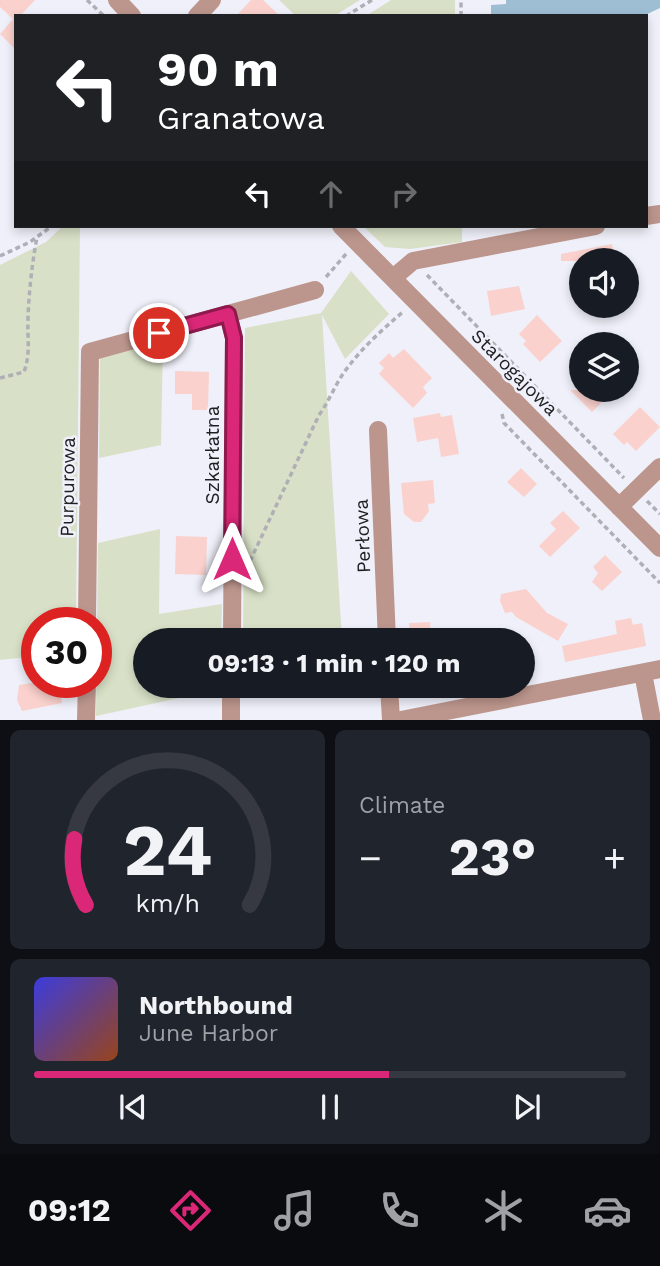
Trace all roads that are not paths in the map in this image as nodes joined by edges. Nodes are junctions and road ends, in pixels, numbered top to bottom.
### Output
1 (117, 0) edge
2 (212, 0) edge
3 (130, 14) edge
4 (199, 14) edge
5 (343, 228) edge
6 (586, 228) edge
7 (393, 278) junction
8 (315, 290) road end
9 (228, 314) junction
10 (378, 430) dead end
11 (660, 467) edge
12 (620, 507) junction
13 (660, 548) edge
14 (87, 607) edge
15 (232, 628) edge
16 (386, 628) edge
17 (651, 671) edge
18 (86, 698) edge
19 (232, 698) edge
20 (390, 698) edge
21 (86, 720) edge
22 (231, 720) edge
23 (391, 720) edge
24 (401, 720) edge
25 (652, 720) edge

1 - 3 street
2 - 4 street
5 - 7 street, Starogajowa
6 - 7 street
7 - 12 street, Starogajowa
8 - 9 street
9 - 14 street, Purpurowa
9 - 15 street, Szkarłatna
10 - 16 street, Perłowa
11 - 12 street
12 - 13 street, Starogajowa
17 - 24 street
17 - 25 street
18 - 21 street
19 - 22 street
20 - 23 street

